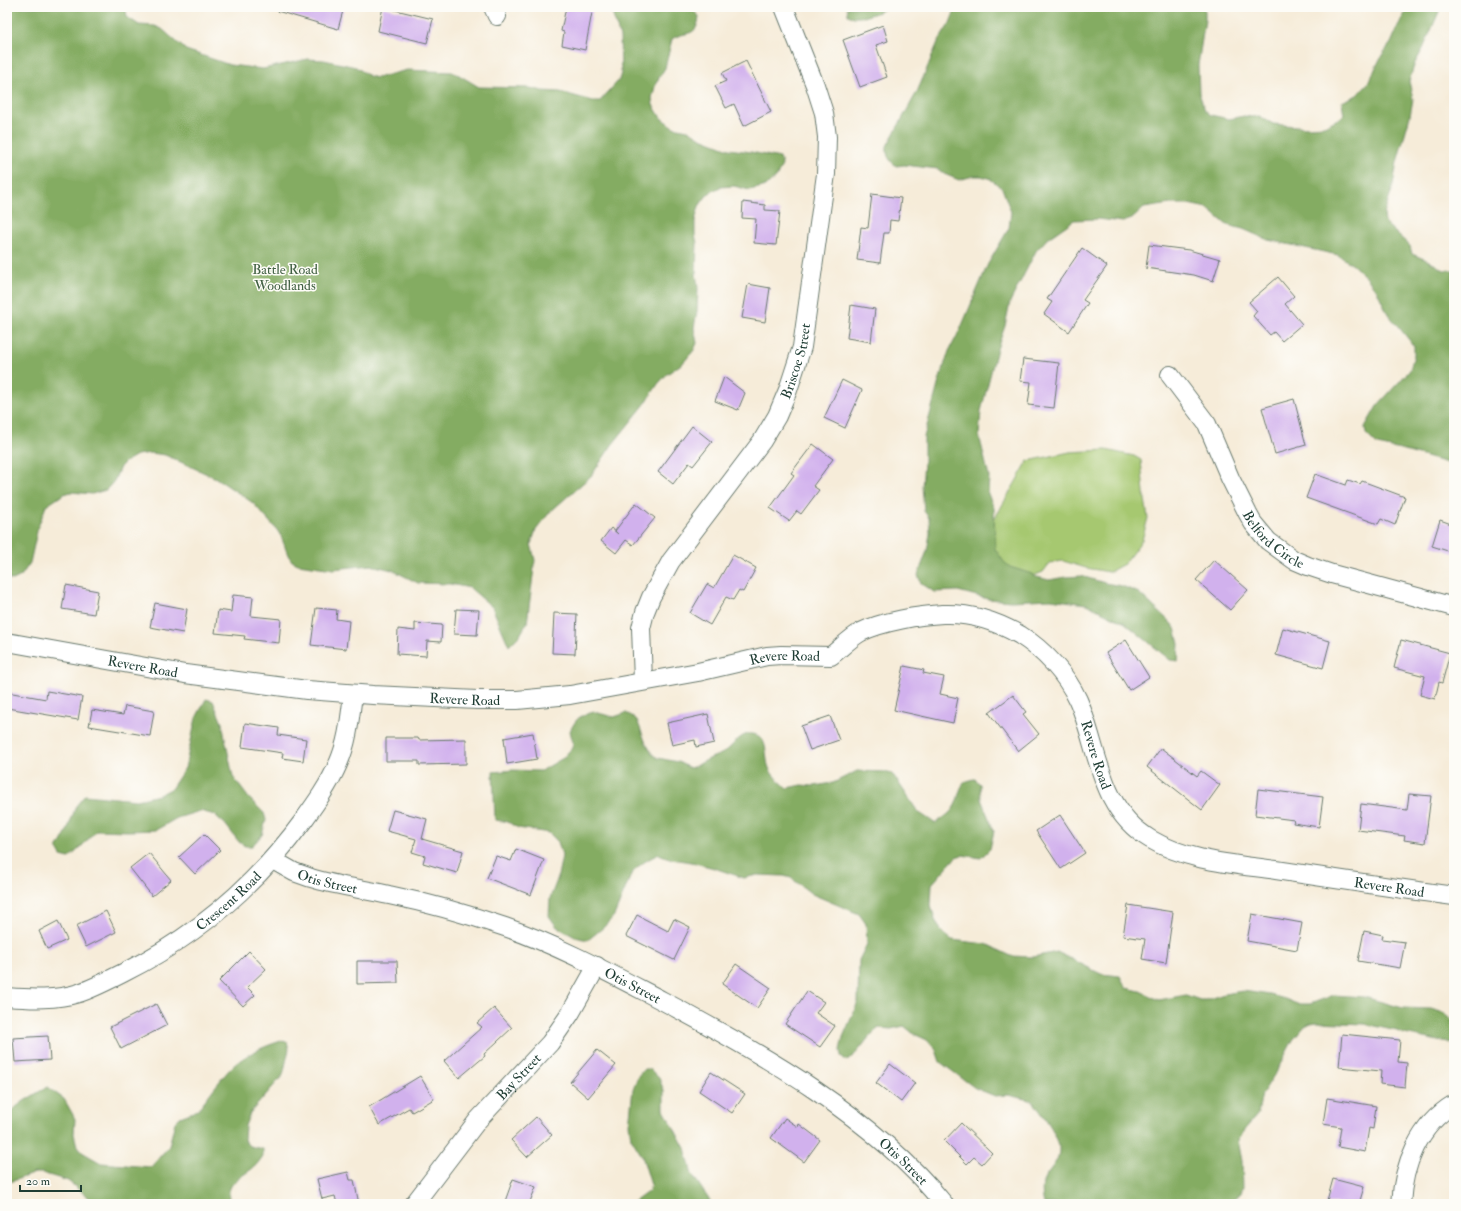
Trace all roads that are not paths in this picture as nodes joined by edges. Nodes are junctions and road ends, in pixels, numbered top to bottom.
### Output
1 (784, 7) edge
2 (1170, 375) dead end
3 (1454, 607) edge
4 (7, 642) edge
5 (643, 681) junction
6 (353, 694) junction
7 (273, 860) junction
8 (1454, 896) edge
9 (597, 966) junction
10 (7, 997) edge
11 (1454, 1104) edge
12 (414, 1204) edge
13 (944, 1204) edge
14 (1401, 1204) edge

1 - 5 street, Briscoe Street
2 - 3 street, Belford Circle
4 - 6 street, Revere Road
5 - 6 street, Revere Road
5 - 8 street, Revere Road
6 - 7 street, Crescent Road
7 - 9 street, Otis Street
7 - 10 street, Crescent Road
9 - 12 street, Bay Street
9 - 13 street, Otis Street
11 - 14 street

